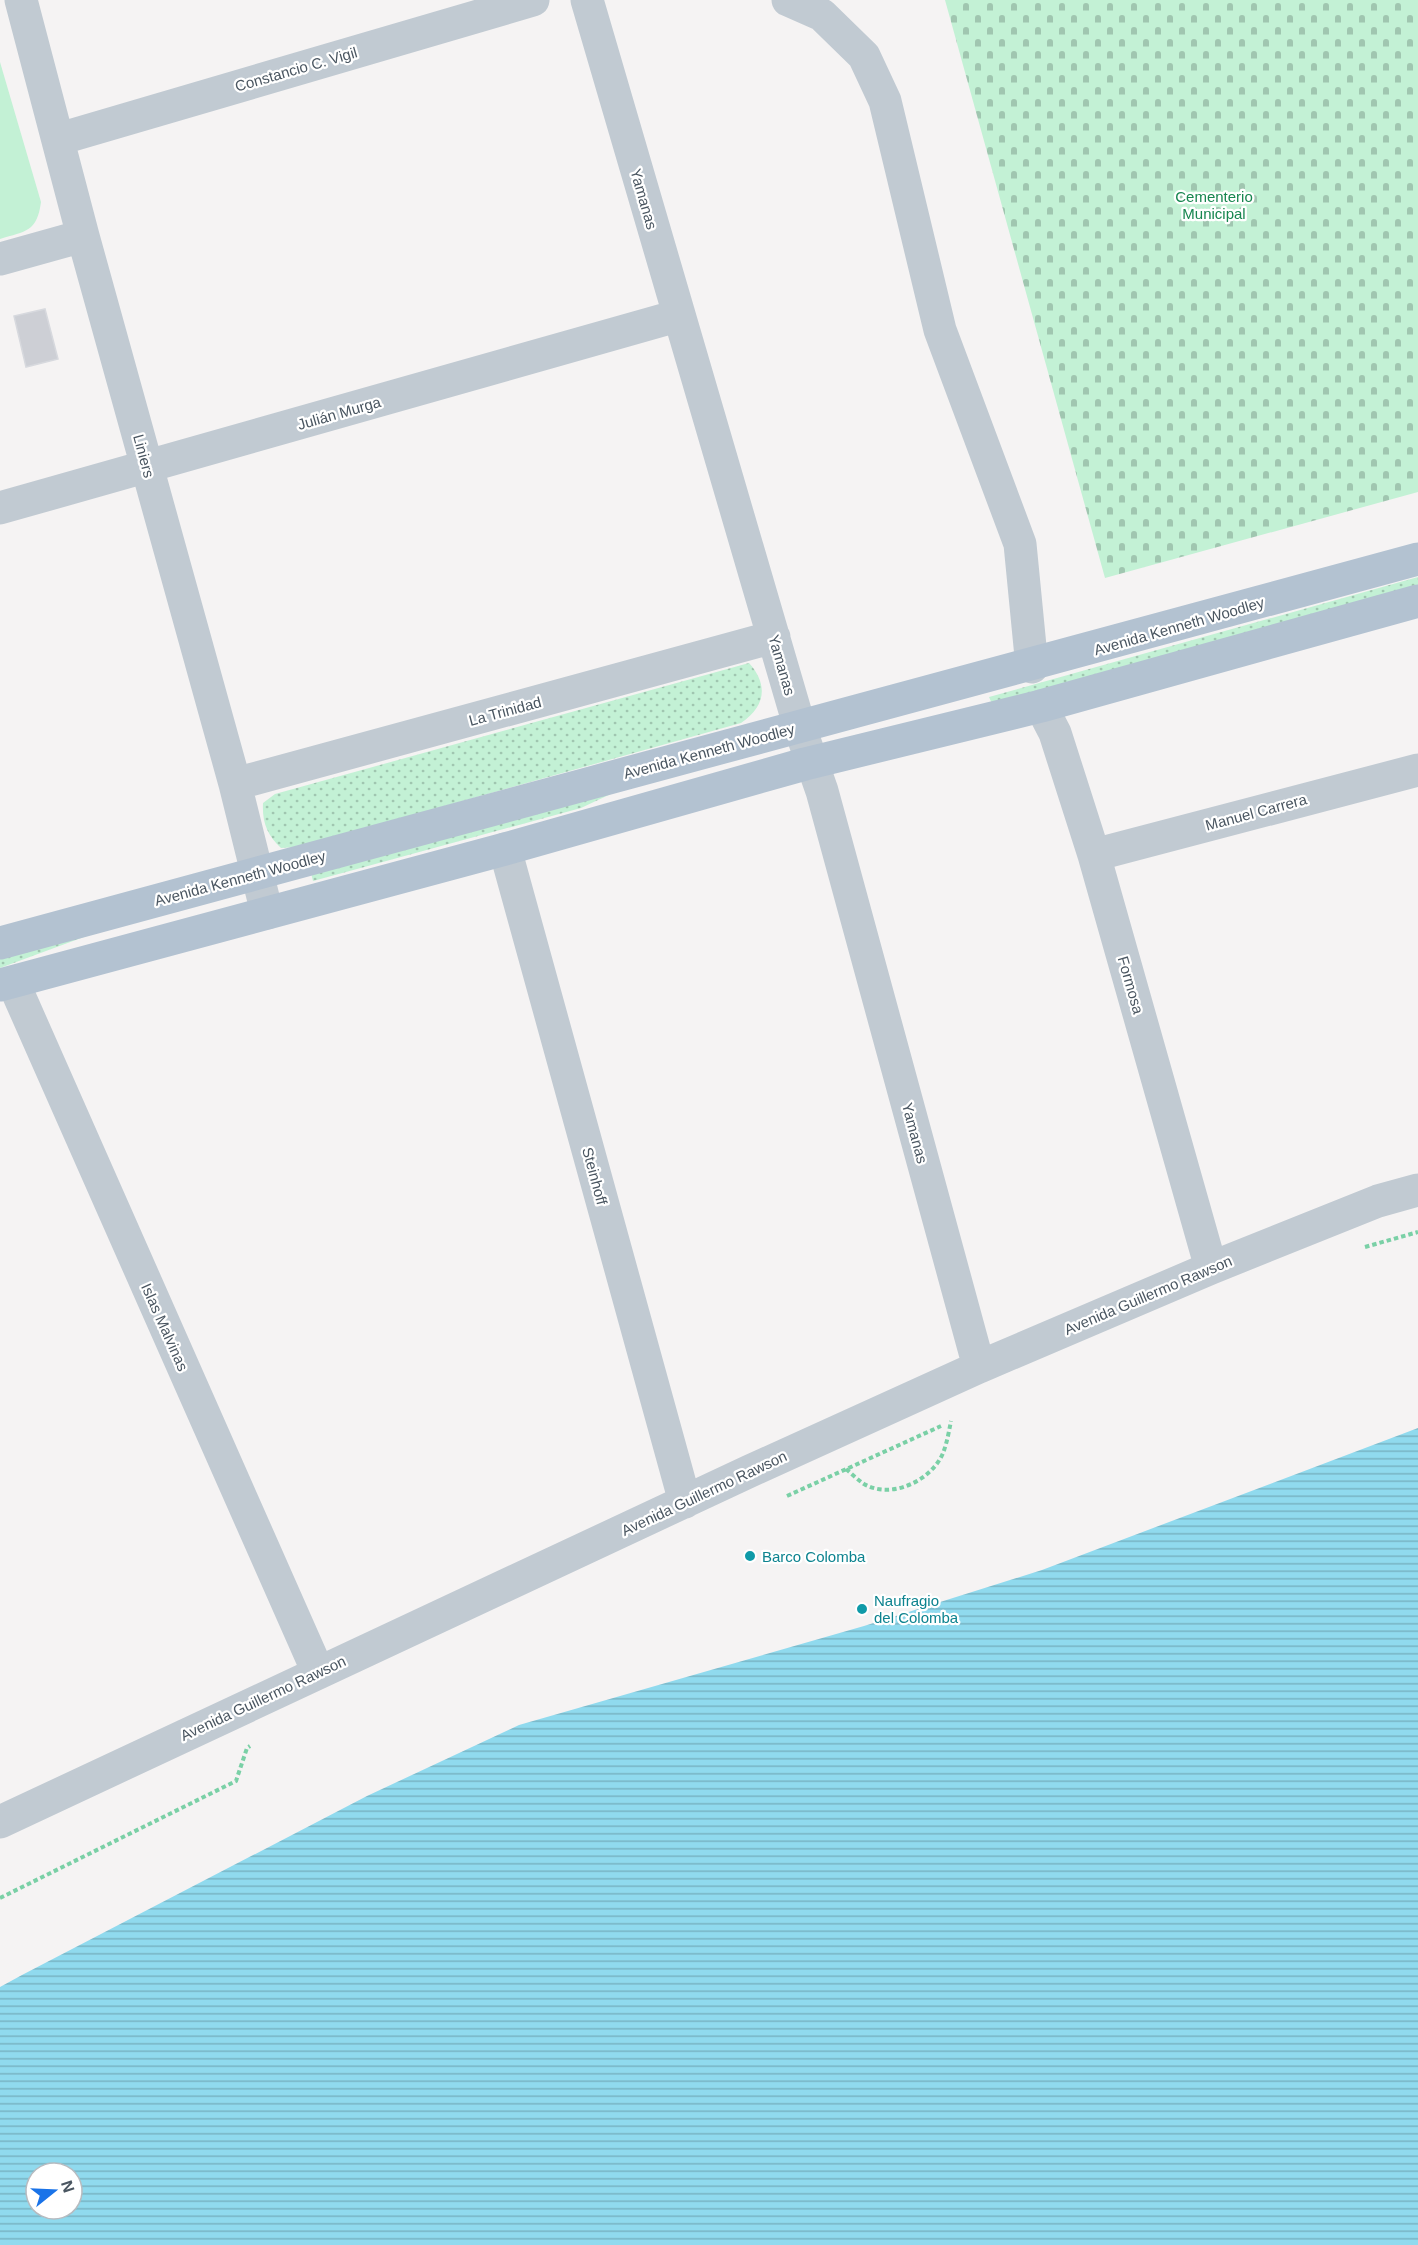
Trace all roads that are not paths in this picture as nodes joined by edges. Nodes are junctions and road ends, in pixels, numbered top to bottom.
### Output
1 (21, 0) edge
2 (533, 0) edge
3 (586, 0) edge
4 (788, 0) edge
5 (59, 139) junction
6 (83, 236) junction
7 (0, 259) edge
8 (677, 316) junction
9 (147, 468) junction
10 (0, 508) edge
11 (1418, 559) edge
12 (1418, 601) edge
13 (774, 637) junction
14 (1032, 667) junction
15 (1041, 706) junction
16 (800, 728) junction
17 (812, 762) junction
18 (1418, 770) edge
19 (235, 784) junction
20 (505, 849) junction
21 (1094, 855) junction
22 (256, 872) junction
23 (267, 913) junction
24 (0, 943) edge
25 (6, 983) edge
26 (1418, 1190) edge
27 (1211, 1268) junction
28 (979, 1368) junction
29 (685, 1502) junction
30 (318, 1672) junction
31 (0, 1822) edge

1 - 5 street, Liniers
2 - 5 street, Constancio C. Vigil
3 - 8 street, Yamanas
4 - 14 street
5 - 6 street, Liniers
6 - 7 street
6 - 9 street, Liniers
8 - 9 street, Julián Murga
8 - 13 street, Yamanas
9 - 10 street, Julián Murga
9 - 19 street, Liniers
11 - 14 main road, Avenida Kenneth Woodley
12 - 15 main road
13 - 16 street, Yamanas
13 - 19 street, La Trinidad
14 - 16 main road, Avenida Kenneth Woodley
15 - 17 main road
15 - 21 street, Formosa
16 - 17 street, Yamanas
16 - 22 main road, Avenida Kenneth Woodley
17 - 20 main road
17 - 28 street, Yamanas
18 - 21 street, Manuel Carrera
19 - 22 street, Liniers
20 - 23 main road
20 - 29 street, Steinhoff
21 - 27 street, Formosa
22 - 23 street, Liniers
22 - 24 main road, Avenida Kenneth Woodley
23 - 25 main road
25 - 30 street, Islas Malvinas
26 - 27 street, Avenida Guillermo Rawson
27 - 28 street, Avenida Guillermo Rawson
28 - 29 street, Avenida Guillermo Rawson
29 - 30 street, Avenida Guillermo Rawson
30 - 31 street, Avenida Guillermo Rawson

